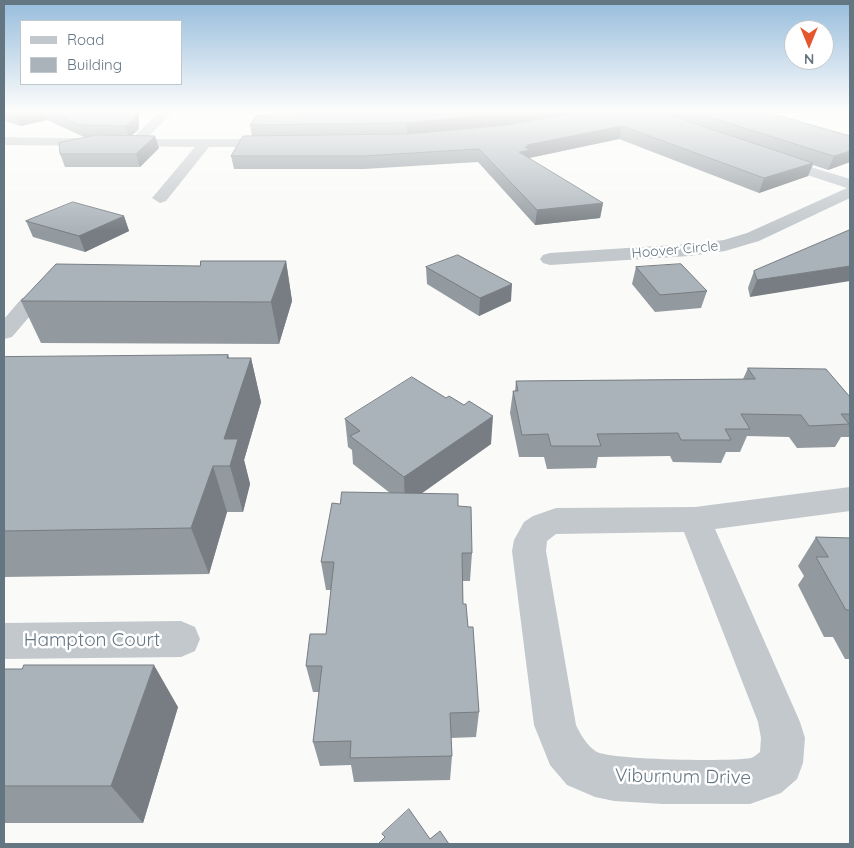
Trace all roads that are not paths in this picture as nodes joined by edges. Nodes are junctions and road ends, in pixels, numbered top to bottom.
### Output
1 (198, 152) edge
2 (760, 154) edge
3 (850, 184) edge
4 (850, 192) edge
5 (160, 198) dead end
6 (550, 259) dead end
7 (30, 303) edge
8 (4, 332) edge
9 (850, 499) edge
10 (695, 519) junction
11 (181, 639) dead end
12 (4, 640) edge

1 - 5 street
2 - 3 street
4 - 6 street, Hoover Circle
7 - 8 street
9 - 10 street, Viburnum Drive
10 - 10 street, Viburnum Drive
11 - 12 street, Hampton Court

